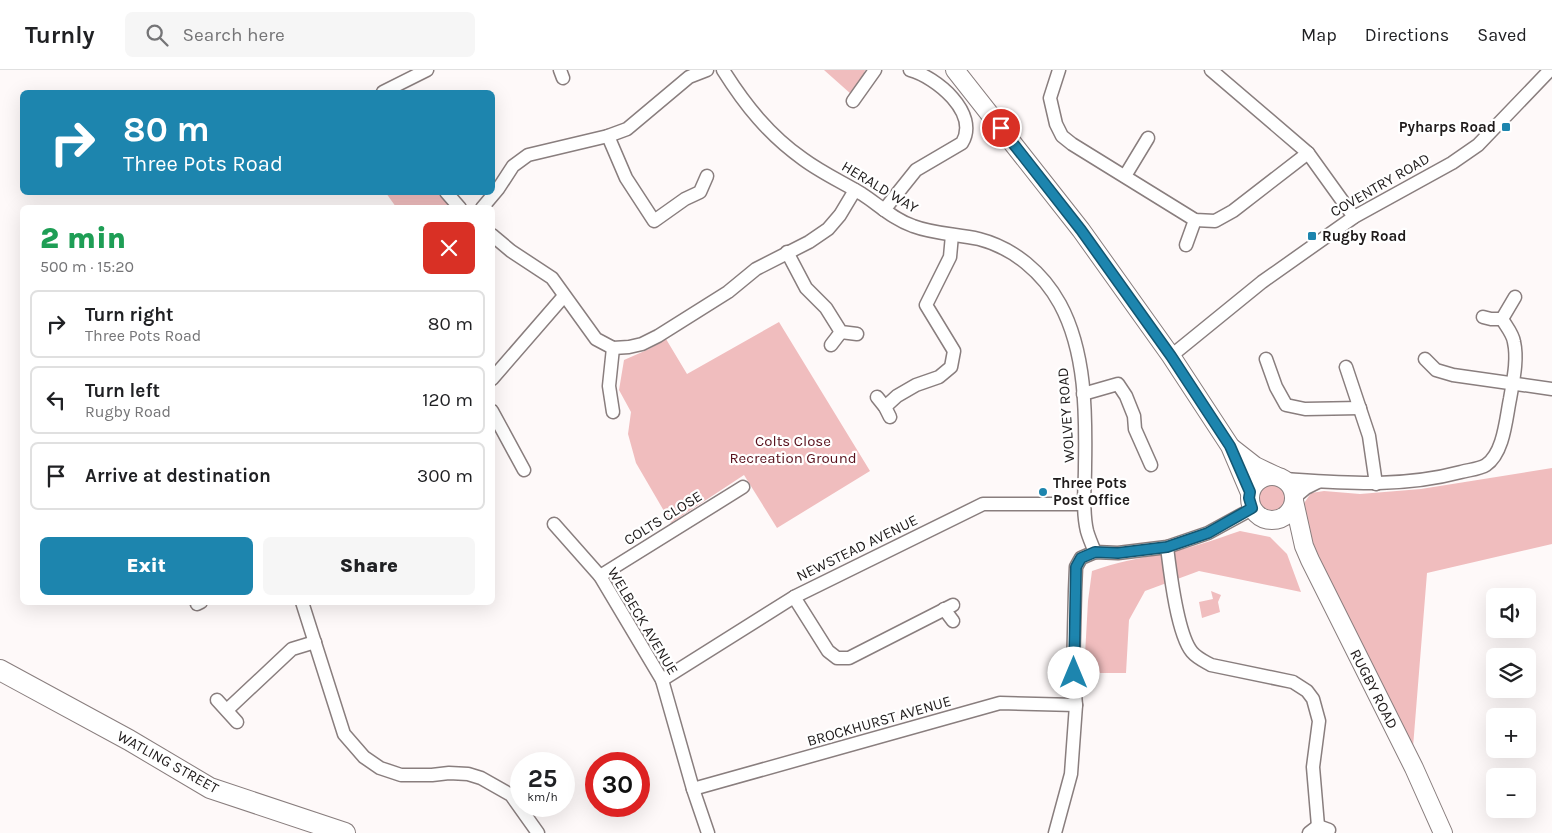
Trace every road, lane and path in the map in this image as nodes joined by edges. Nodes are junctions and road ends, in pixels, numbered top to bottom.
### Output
1 (427, 70) edge
2 (707, 70) edge
3 (723, 70) edge
4 (875, 70) edge
5 (910, 70) edge
6 (955, 70) edge
7 (1060, 70) edge
8 (1211, 70) edge
9 (1550, 70) edge
10 (387, 90) edge
11 (853, 101) dead end
12 (608, 136) junction
13 (1148, 138) dead end
14 (1308, 153) junction
15 (707, 176) dead end
16 (1125, 176) junction
17 (856, 190) junction
18 (495, 193) edge
19 (449, 195) edge
20 (493, 195) edge
21 (457, 205) edge
22 (485, 205) edge
23 (884, 210) junction
24 (1354, 217) junction
25 (1195, 220) junction
26 (952, 234) junction
27 (495, 238) edge
28 (1186, 245) dead end
29 (787, 252) junction
30 (564, 296) junction
31 (1515, 297) dead end
32 (1483, 317) dead end
33 (1502, 319) junction
34 (841, 332) junction
35 (857, 334) dead end
36 (1074, 340) joint
37 (831, 346) dead end
38 (613, 348) junction
39 (1171, 356) junction
40 (1425, 359) dead end
41 (1266, 360) dead end
42 (1346, 367) dead end
43 (495, 376) edge
44 (1513, 382) junction
45 (1552, 389) edge
46 (1083, 394) junction
47 (884, 407) dead end
48 (1360, 408) junction
49 (613, 412) dead end
50 (495, 417) edge
51 (1230, 446) junction
52 (1151, 465) dead end
53 (524, 470) dead end
54 (1280, 478) junction
55 (1318, 482) junction
56 (1376, 484) junction
57 (743, 487) dead end
58 (1251, 500) junction
59 (1294, 500) junction
60 (1084, 504) junction
61 (1267, 519) junction
62 (554, 524) dead end
63 (1304, 546) junction
64 (1167, 547) junction
65 (1095, 552) junction
66 (600, 576) junction
67 (794, 597) junction
68 (303, 605) edge
69 (953, 621) dead end
70 (315, 642) junction
71 (0, 670) edge
72 (662, 680) junction
73 (217, 700) dead end
74 (1076, 705) junction
75 (227, 710) junction
76 (237, 722) dead end
77 (693, 789) junction
78 (1319, 829) edge
79 (703, 832) edge
80 (345, 833) edge
81 (538, 833) edge
82 (1055, 833) edge
83 (1443, 833) edge

1 - 10 street
2 - 12 street
3 - 17 street, HERALD WAY
4 - 11 street
5 - 23 street
6 - 39 main road
7 - 16 street
8 - 14 street
9 - 24 street, COVENTRY ROAD
12 - 15 street
12 - 18 street
13 - 16 street
14 - 24 street
14 - 25 street
16 - 25 street
17 - 23 street, HERALD WAY
17 - 29 street
19 - 21 street
20 - 22 street
23 - 26 street, HERALD WAY
24 - 39 street, COVENTRY ROAD
25 - 28 street
26 - 36 street, HERALD WAY
26 - 47 street
27 - 30 street
29 - 34 street
29 - 38 street
30 - 38 street
30 - 43 street
31 - 33 street
32 - 33 street
33 - 44 street
34 - 35 street
34 - 37 street
36 - 46 street, WOLVEY ROAD
38 - 49 street
39 - 51 main road
40 - 44 street
41 - 48 street
42 - 48 street
44 - 45 street
44 - 56 street
46 - 52 street
46 - 60 street, WOLVEY ROAD
48 - 56 street
50 - 53 street
51 - 54 main road
51 - 58 main road
54 - 55 street
54 - 58 main road
54 - 59 main road
55 - 56 street
55 - 59 street
57 - 66 street, COLTS CLOSE
58 - 61 main road
58 - 64 street
59 - 61 main road
59 - 63 main road, RUGBY ROAD
60 - 65 street, WOLVEY ROAD
60 - 67 street, NEWSTEAD AVENUE
61 - 63 main road, RUGBY ROAD
62 - 66 street, WELBECK AVENUE
63 - 83 main road, RUGBY ROAD
64 - 65 street
64 - 78 street
65 - 74 street
66 - 72 street, WELBECK AVENUE
67 - 69 street
67 - 72 street, NEWSTEAD AVENUE
68 - 70 street
70 - 75 street
70 - 81 street
71 - 80 highway, WATLING STREET
72 - 77 street, WELBECK AVENUE
73 - 75 street
74 - 77 street, BROCKHURST AVENUE
74 - 82 street
75 - 76 street
77 - 79 street, WELBECK AVENUE

